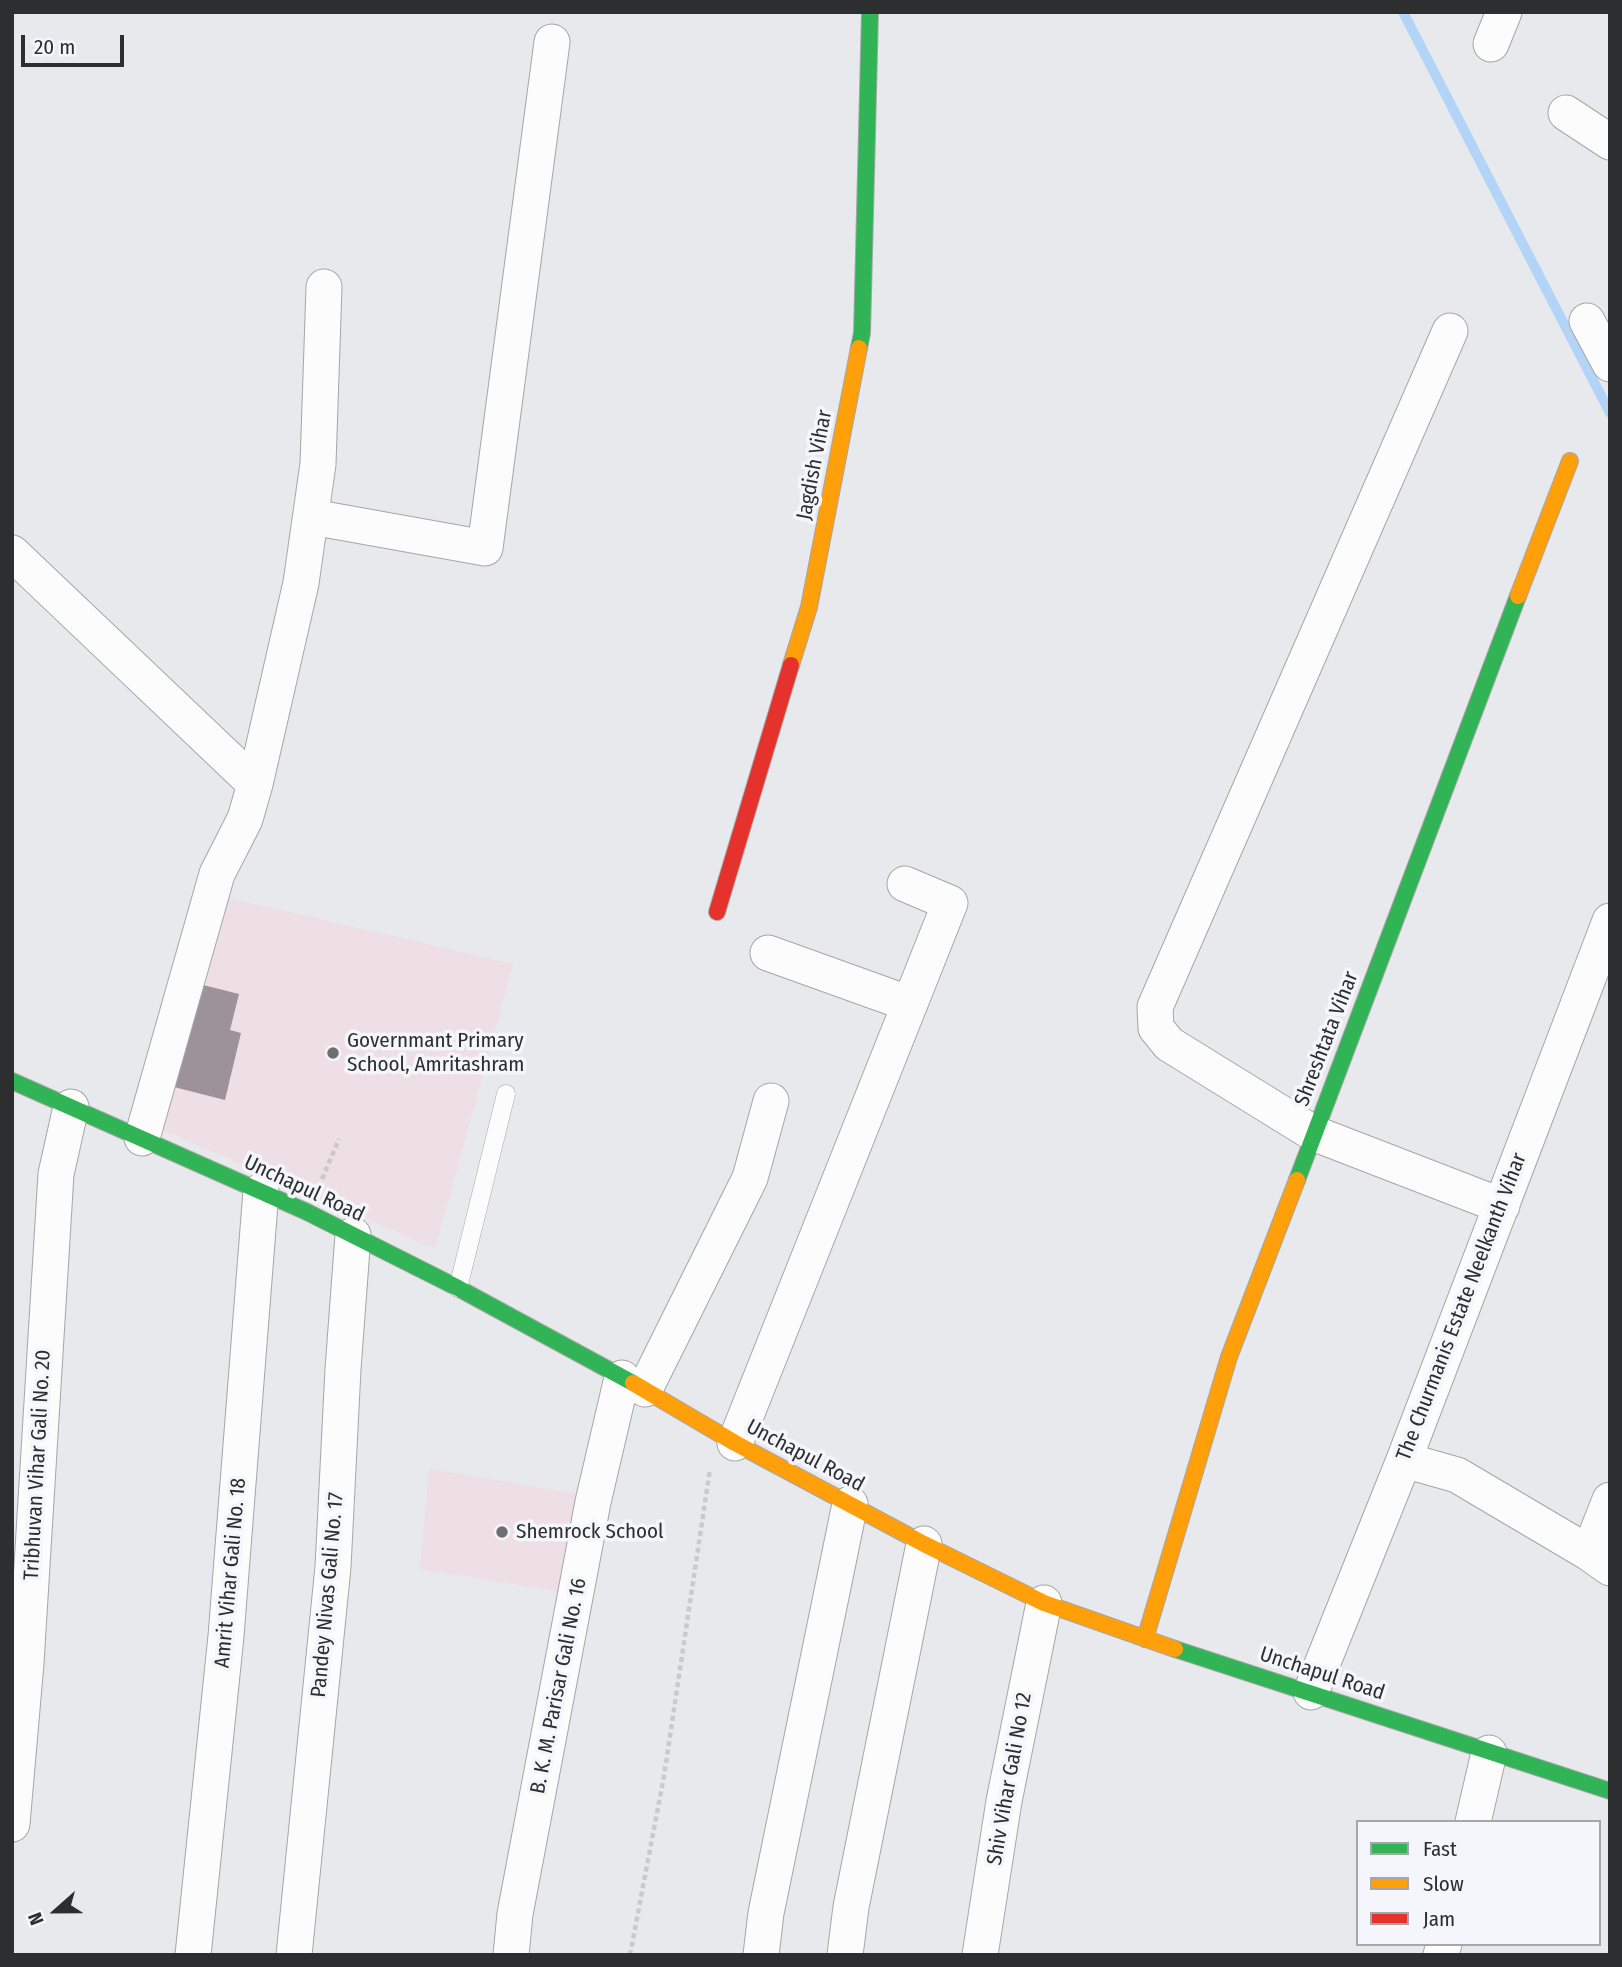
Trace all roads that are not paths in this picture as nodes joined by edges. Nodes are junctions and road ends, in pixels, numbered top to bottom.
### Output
1 (870, 12) edge
2 (1504, 12) edge
3 (552, 42) dead end
4 (1491, 44) dead end
5 (1566, 113) dead end
6 (1610, 142) edge
7 (324, 287) dead end
8 (1587, 321) dead end
9 (1450, 331) dead end
10 (1610, 364) edge
11 (1570, 461) dead end
12 (312, 517) junction
13 (12, 553) edge
14 (255, 784) junction
15 (905, 884) dead end
16 (717, 912) dead end
17 (1610, 920) edge
18 (768, 953) dead end
19 (910, 1004) junction
20 (12, 1081) edge
21 (506, 1094) dead end
22 (771, 1101) dead end
23 (71, 1107) junction
24 (1313, 1133) junction
25 (142, 1138) junction
26 (261, 1191) junction
27 (1502, 1206) junction
28 (353, 1234) junction
29 (458, 1288) junction
30 (634, 1383) junction
31 (725, 1437) junction
32 (1404, 1460) junction
33 (1610, 1500) edge
34 (850, 1504) junction
35 (924, 1544) junction
36 (1600, 1561) edge
37 (1044, 1603) junction
38 (1145, 1639) junction
39 (1311, 1692) junction
40 (1489, 1753) junction
41 (1610, 1791) edge
42 (1473, 1820) edge
43 (12, 1824) edge
44 (193, 1955) edge
45 (294, 1955) edge
46 (511, 1955) edge
47 (761, 1955) edge
48 (845, 1955) edge
49 (980, 1955) edge

1 - 16 street, Jagdish Vihar
2 - 4 street
3 - 12 street
5 - 6 street
7 - 12 street
8 - 10 street
9 - 24 street
11 - 24 street, Shreshtata Vihar
12 - 14 street
13 - 14 street
14 - 25 street
15 - 19 street
17 - 27 street, The Churmanis Estate Neelkanth Vihar
18 - 19 street
19 - 31 street
20 - 23 street, Unchapul Road
21 - 29 lane
22 - 30 street, B. K. M. Parisar Gali No. 16
23 - 25 street, Unchapul Road
23 - 43 street, Tribhuvan Vihar Gali No. 20
24 - 27 street
24 - 38 street, Shreshtata Vihar
25 - 26 street, Unchapul Road
26 - 28 street, Unchapul Road
26 - 44 street, Amrit Vihar Gali No. 18
27 - 32 street, The Churmanis Estate Neelkanth Vihar
28 - 29 street, Unchapul Road
28 - 45 street, Pandey Nivas Gali No. 17
29 - 30 street, Unchapul Road
30 - 31 street, Unchapul Road
30 - 46 street, B. K. M. Parisar Gali No. 16
31 - 34 street, Unchapul Road
32 - 36 street
32 - 39 street, The Churmanis Estate Neelkanth Vihar
33 - 36 street
34 - 35 street, Unchapul Road
34 - 47 street
35 - 37 street, Unchapul Road
35 - 48 street
37 - 38 street, Unchapul Road
37 - 49 street, Shiv Vihar Gali No 12
38 - 39 street, Unchapul Road
39 - 40 street, Unchapul Road
40 - 41 street, Unchapul Road
40 - 42 street

